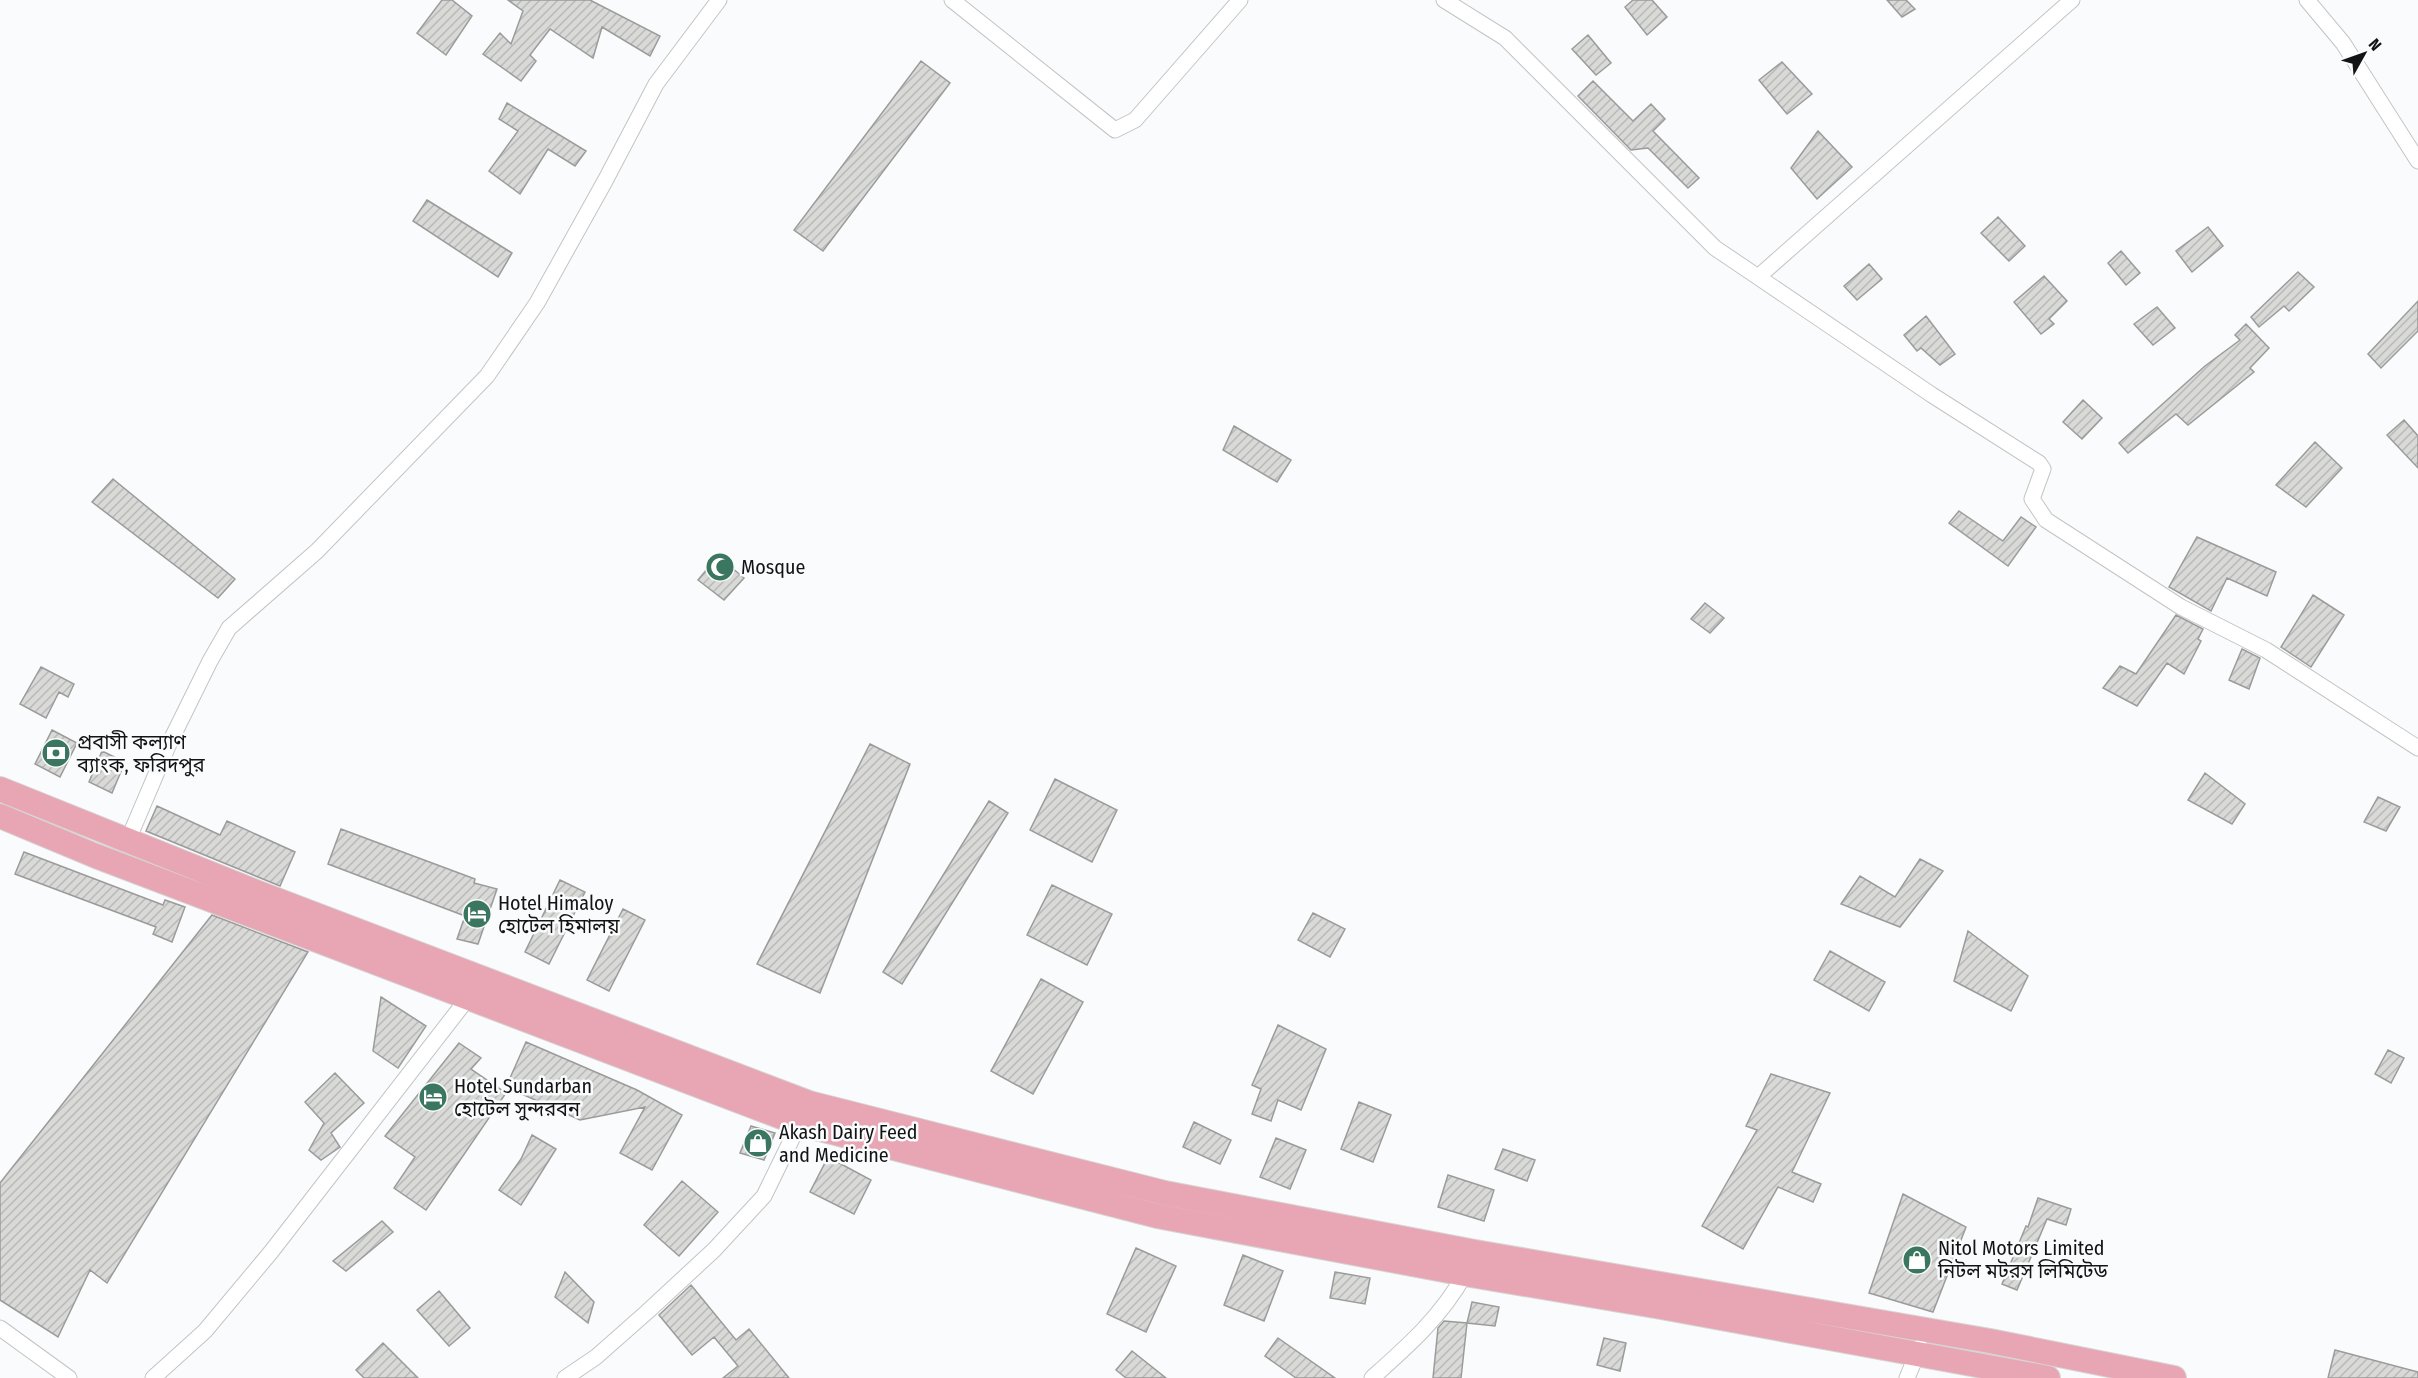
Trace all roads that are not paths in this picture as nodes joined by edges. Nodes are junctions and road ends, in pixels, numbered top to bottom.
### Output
1 (719, 0) edge
2 (952, 0) edge
3 (1240, 0) edge
4 (1444, 0) edge
5 (2072, 0) edge
6 (2307, 0) edge
7 (2418, 161) edge
8 (1758, 278) junction
9 (2418, 748) edge
10 (0, 789) edge
11 (0, 816) edge
12 (128, 840) junction
13 (256, 905) junction
14 (468, 998) junction
15 (638, 1051) junction
16 (805, 1113) junction
17 (1054, 1164) junction
18 (1046, 1188) junction
19 (1165, 1192) junction
20 (1157, 1216) junction
21 (1465, 1274) junction
22 (1663, 1296) junction
23 (0, 1328) edge
24 (1920, 1341) junction
25 (69, 1378) edge
26 (153, 1378) edge
27 (566, 1378) edge
28 (1372, 1378) edge
29 (1907, 1378) edge
30 (2048, 1378) edge
31 (2174, 1378) edge

1 - 12 street
2 - 3 street
4 - 8 street
5 - 8 street
6 - 7 street
8 - 9 street
10 - 12 highway
11 - 13 highway
12 - 13 highway
13 - 14 highway
13 - 15 highway
14 - 15 highway
14 - 26 street
15 - 16 highway
16 - 17 highway
16 - 18 highway
16 - 27 street
17 - 18 highway
17 - 19 highway
18 - 20 highway
19 - 20 highway
19 - 22 highway
20 - 21 highway
21 - 22 highway
21 - 28 street
22 - 24 highway
23 - 25 street
24 - 29 street
24 - 30 highway
24 - 31 highway

